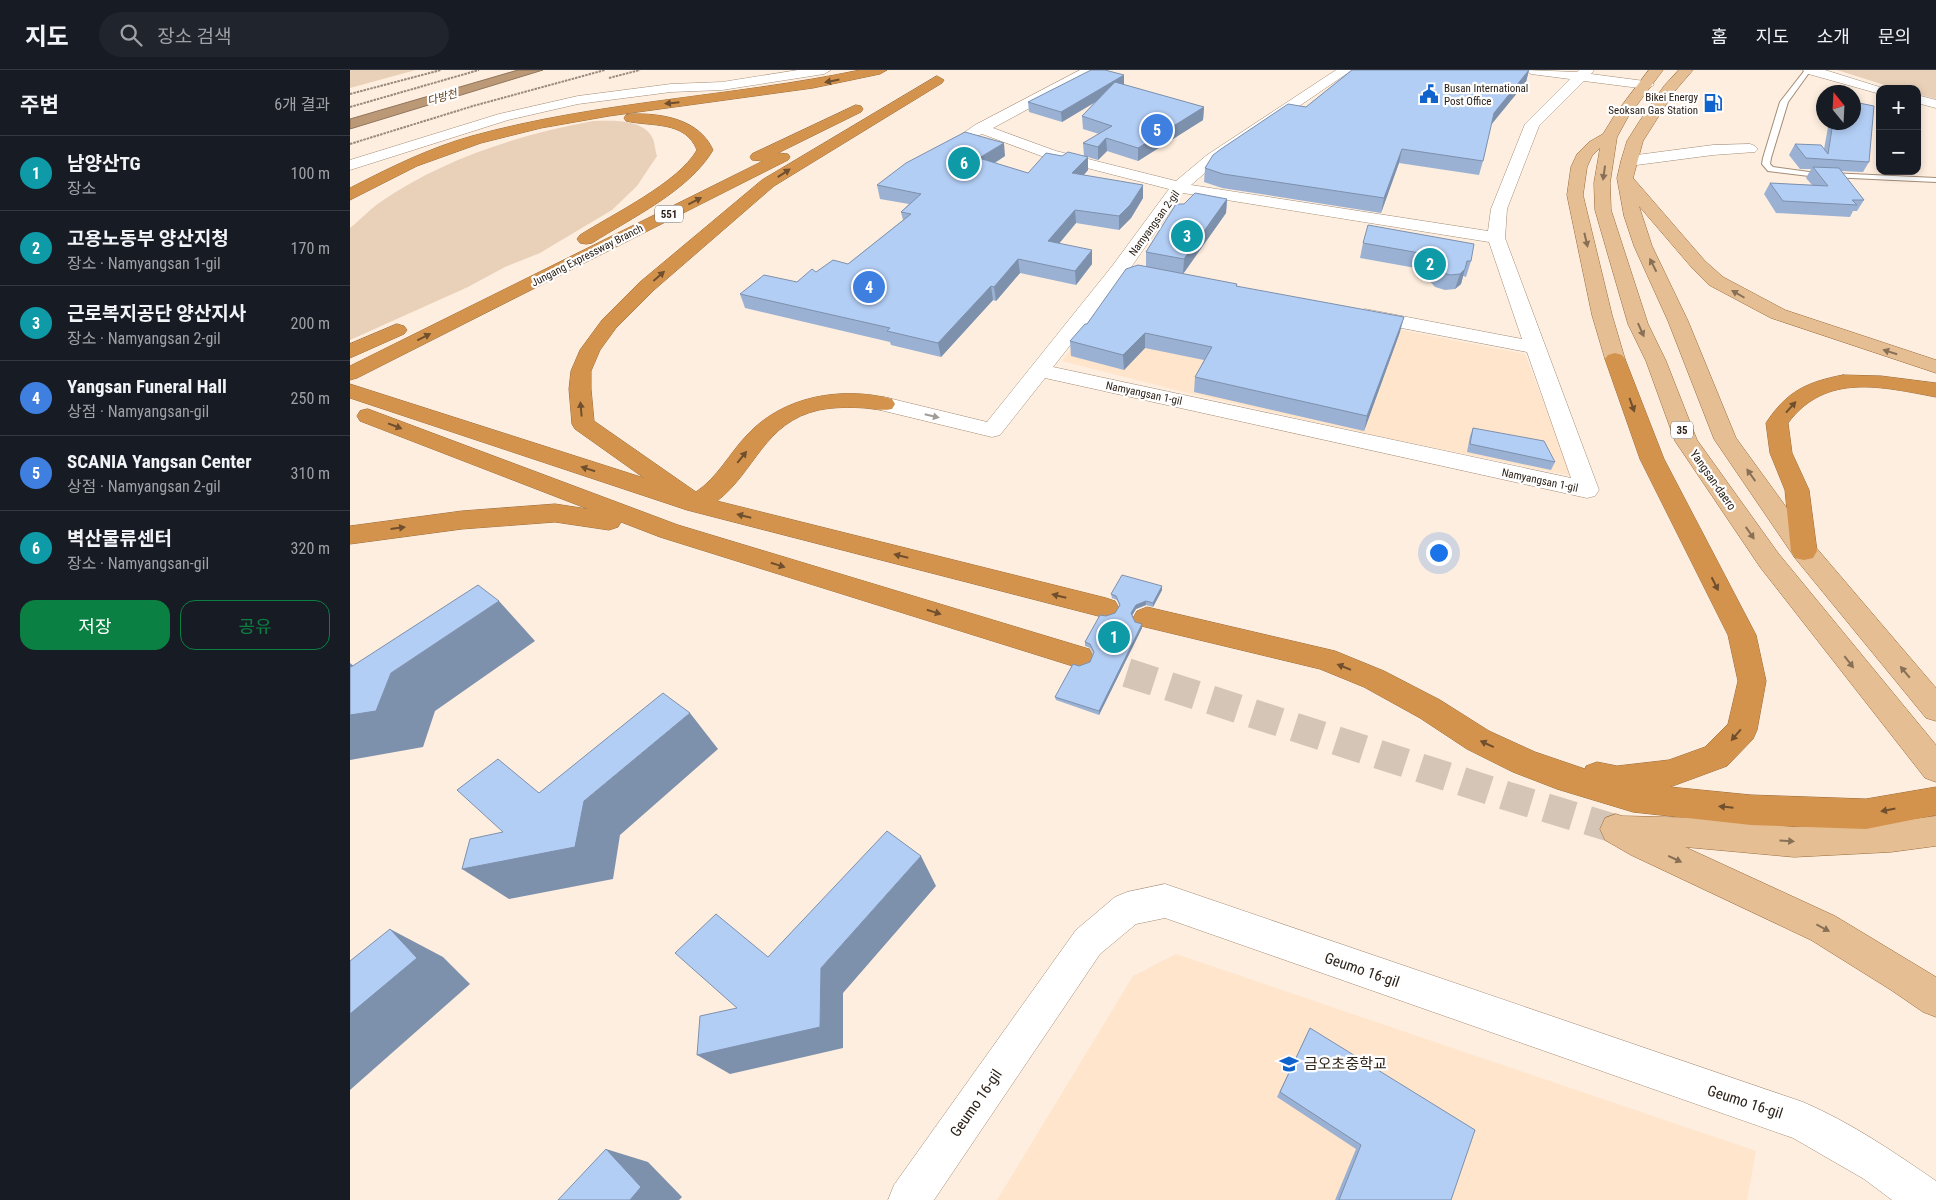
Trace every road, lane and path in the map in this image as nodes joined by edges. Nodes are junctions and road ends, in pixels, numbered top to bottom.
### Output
1 (441, 70) edge
2 (478, 70) edge
3 (824, 70) edge
4 (880, 70) edge
5 (1090, 70) edge
6 (1345, 70) edge
7 (1531, 70) edge
8 (1686, 70) edge
9 (1809, 70) edge
10 (1584, 73) edge
11 (941, 74) edge
12 (1651, 77) edge
13 (1876, 89) edge
14 (350, 94) edge
15 (1921, 100) edge
16 (1936, 104) edge
17 (350, 107) edge
18 (980, 128) junction
19 (1609, 137) junction
20 (956, 142) edge
21 (1750, 149) dead end
22 (350, 165) edge
23 (1627, 170) junction
24 (1936, 180) edge
25 (1179, 187) junction
26 (350, 195) edge
27 (350, 209) edge
28 (1496, 238) junction
29 (578, 244) junction
30 (490, 286) dead end
31 (1344, 312) edge
32 (411, 323) dead end
33 (1536, 348) junction
34 (354, 350) edge
35 (1616, 359) joint
36 (1936, 367) edge
37 (1038, 370) junction
38 (350, 374) edge
39 (1936, 390) edge
40 (350, 391) edge
41 (884, 404) joint
42 (350, 409) edge
43 (696, 504) junction
44 (669, 531) junction
45 (350, 535) edge
46 (1804, 551) junction
47 (1106, 608) dead end
48 (1147, 618) dead end
49 (1079, 657) tunnel mouth
50 (1936, 709) edge
51 (1524, 762) junction
52 (1936, 768) edge
53 (1936, 801) edge
54 (1936, 831) edge
55 (1936, 999) edge
56 (909, 1200) edge
57 (1927, 1200) edge

1 - 14 path
2 - 17 path
3 - 22 street
4 -> 26 highway
5 - 18 street
6 - 25 street, Namyangsan 2-gil
7 - 10 street
8 - 23 main road
9 - 13 street
9 - 24 lane
10 - 12 street
10 - 28 street, Namyangsan 1-gil
11 - 29 highway, Jungang Expressway Branch / 551
38 -> 11 highway, Jungang Expressway Branch / 551
43 -> 11 highway
12 - 19 main road, Yangsan-daero / 35
15 - 16 street
18 - 20 street
18 - 25 street
19 -> 35 main road
19 -> 52 main road, Yangsan-daero / 35
21 - 23 street
36 -> 23 main road
46 -> 23 main road
25 - 28 street
25 - 37 street, Namyangsan 2-gil
27 - 29 highway
28 - 33 street, Namyangsan 1-gil
29 - 30 highway, Jungang Expressway Branch / 551
31 - 33 street
32 - 34 highway
33 - 37 street, Namyangsan 1-gil
35 -> 51 highway
41 -> 37 street, Namyangsan 2-gil
46 -> 39 highway
43 -> 40 highway
43 -> 41 highway
42 -> 44 highway
47 -> 43 highway
45 -> 44 highway
44 -> 49 highway
50 -> 46 main road
51 -> 48 highway
53 -> 51 highway
54 - 55 main road
56 - 57 street, Geumo 16-gil

